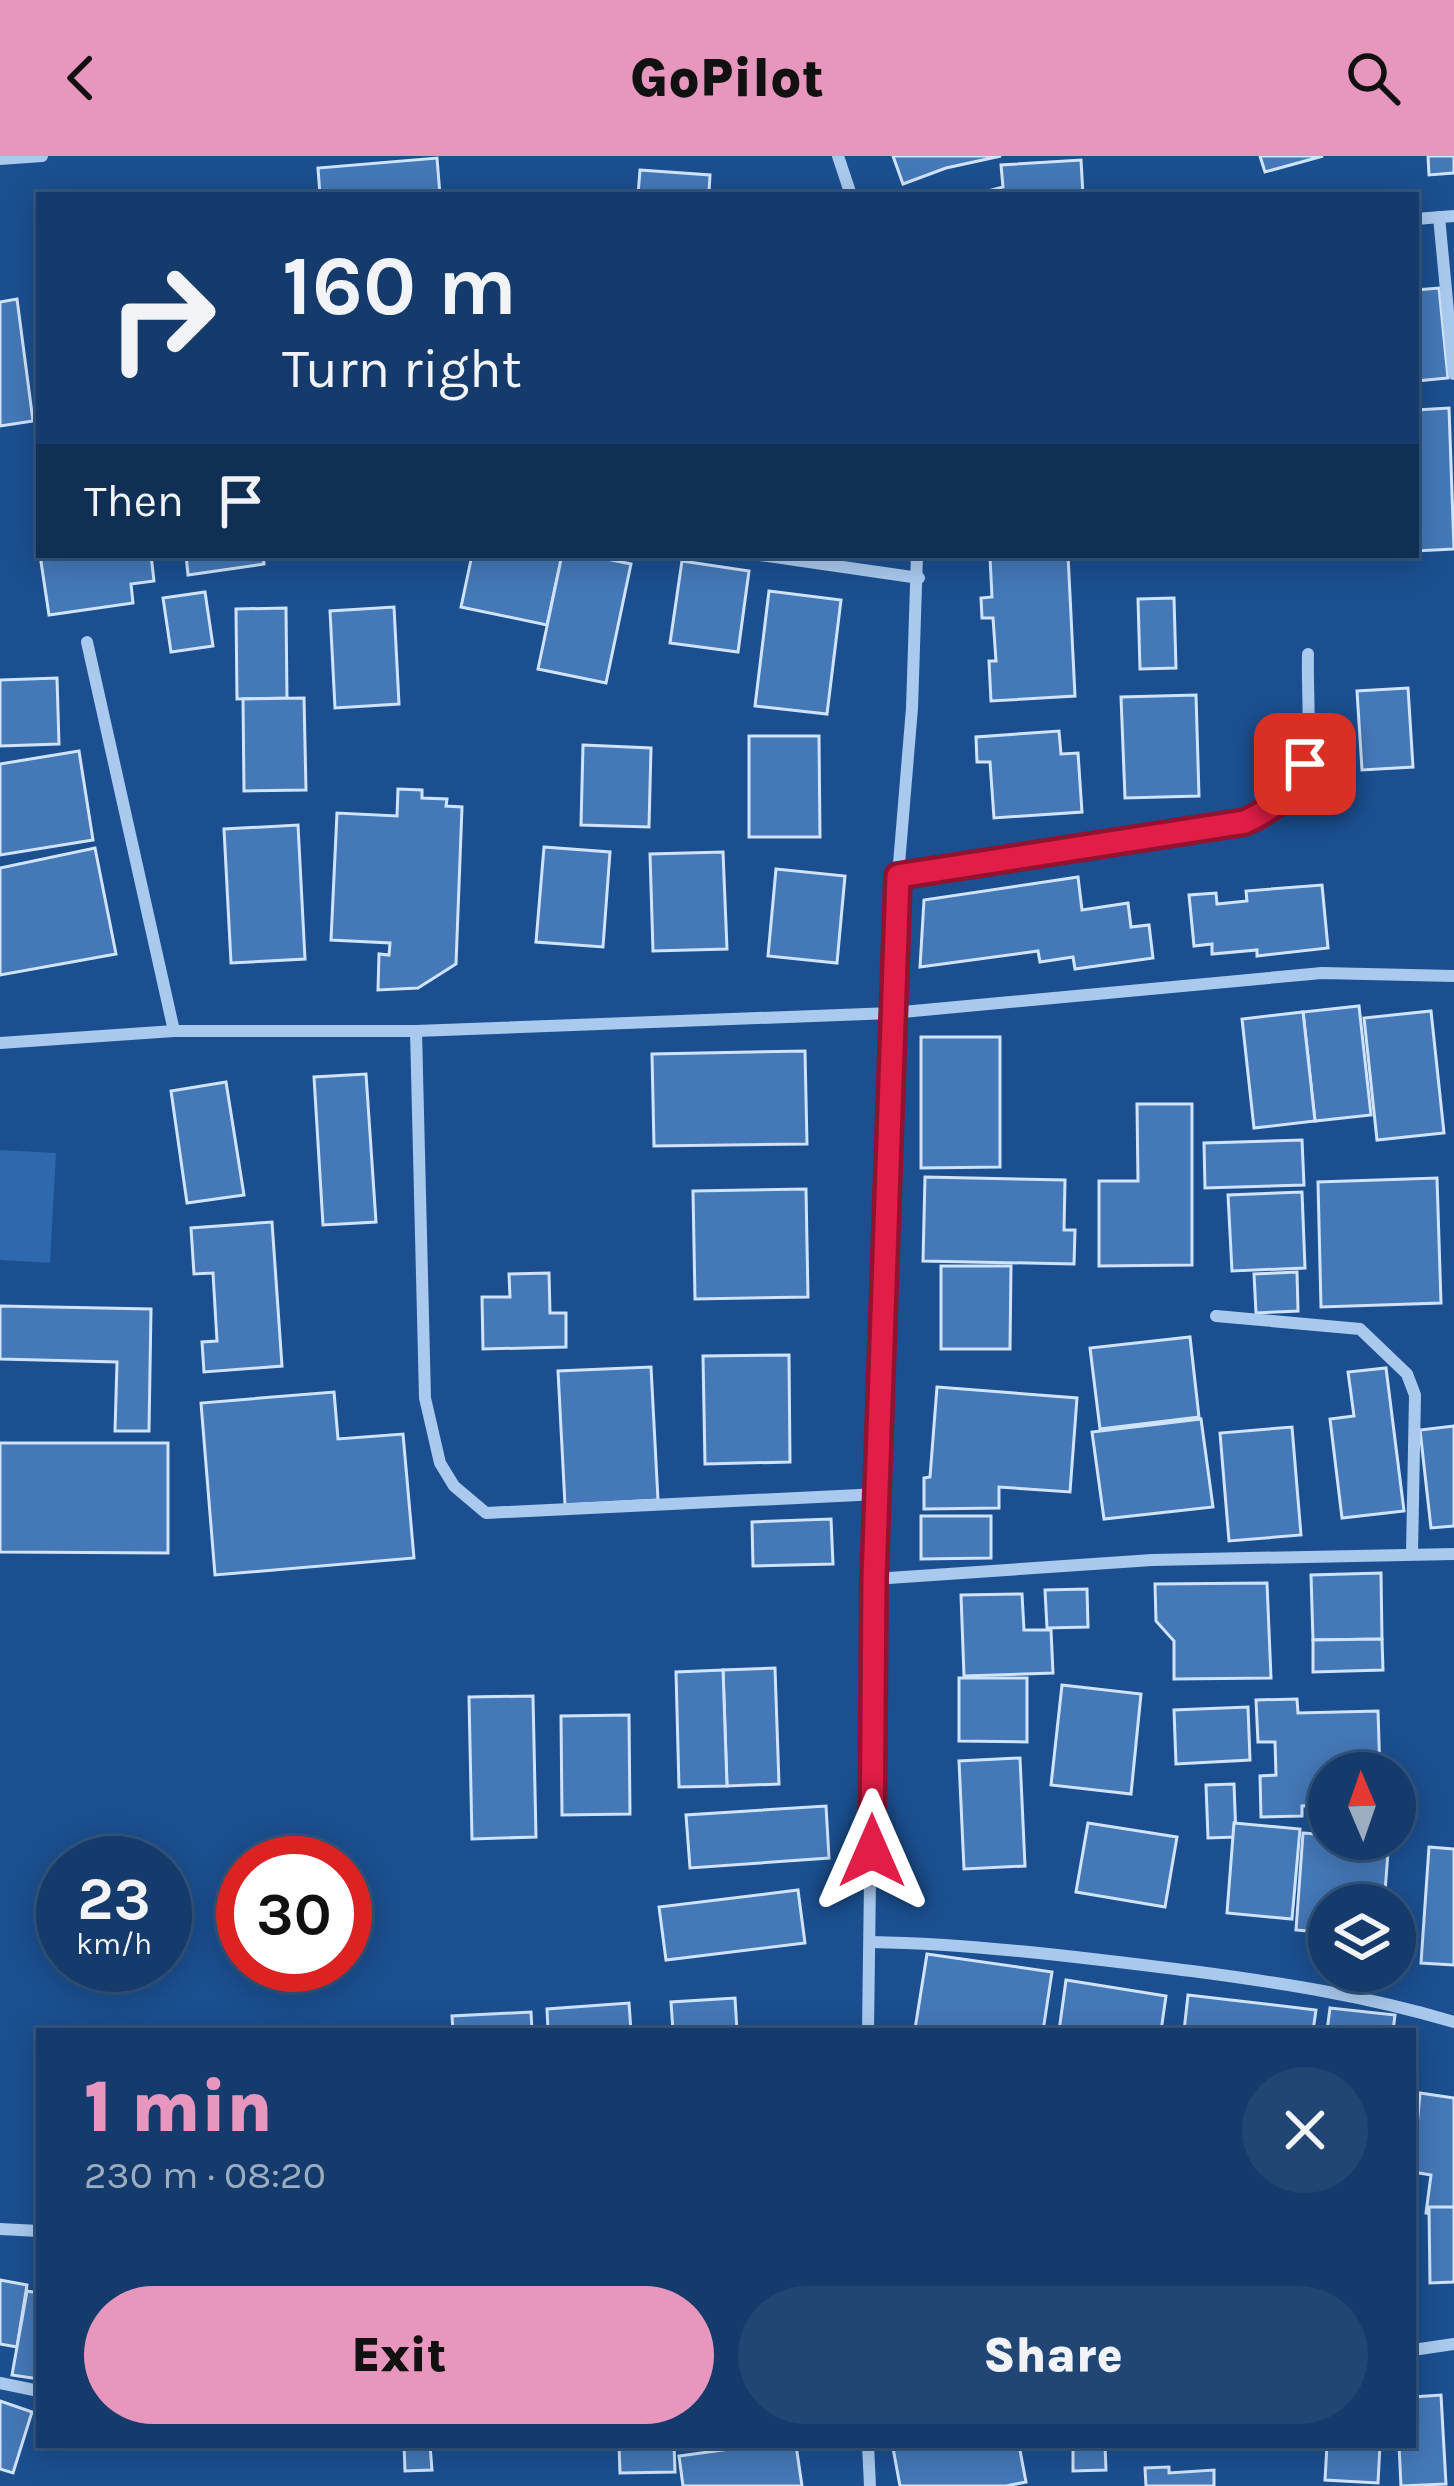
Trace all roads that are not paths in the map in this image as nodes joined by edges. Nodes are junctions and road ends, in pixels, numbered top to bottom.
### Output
1 (42, 156) edge
2 (838, 156) edge
3 (0, 159) edge
4 (849, 192) edge
5 (1439, 217) junction
6 (1454, 217) edge
7 (1419, 219) edge
8 (1454, 374) edge
9 (781, 558) edge
10 (917, 558) edge
11 (919, 578) junction
12 (88, 642) dead end
13 (1307, 654) dead end
14 (898, 876) junction
15 (1454, 976) edge
16 (892, 1013) junction
17 (174, 1031) junction
18 (416, 1031) junction
19 (0, 1042) edge
20 (1216, 1316) dead end
21 (879, 1495) junction
22 (1412, 1554) junction
23 (1454, 1554) edge
24 (874, 1579) junction
25 (871, 1942) junction
26 (1454, 2022) edge
27 (868, 2028) edge
28 (0, 2228) edge
29 (36, 2231) edge
30 (1454, 2344) edge
31 (1416, 2350) edge
32 (0, 2383) edge
33 (36, 2390) edge
34 (868, 2448) edge
35 (870, 2486) edge

1 - 3 street
2 - 4 street
5 - 6 street
5 - 7 street
5 - 8 street
9 - 11 street
10 - 11 street
11 - 14 street
12 - 17 street
13 - 14 street
14 - 16 street
15 - 16 street
16 - 18 street
16 - 21 street
17 - 18 street
17 - 19 street
18 - 21 street
20 - 22 street
21 - 24 street
22 - 23 street
22 - 24 street
24 - 25 street
25 - 26 street
25 - 27 street
28 - 29 street
30 - 31 street
32 - 33 street
34 - 35 street

